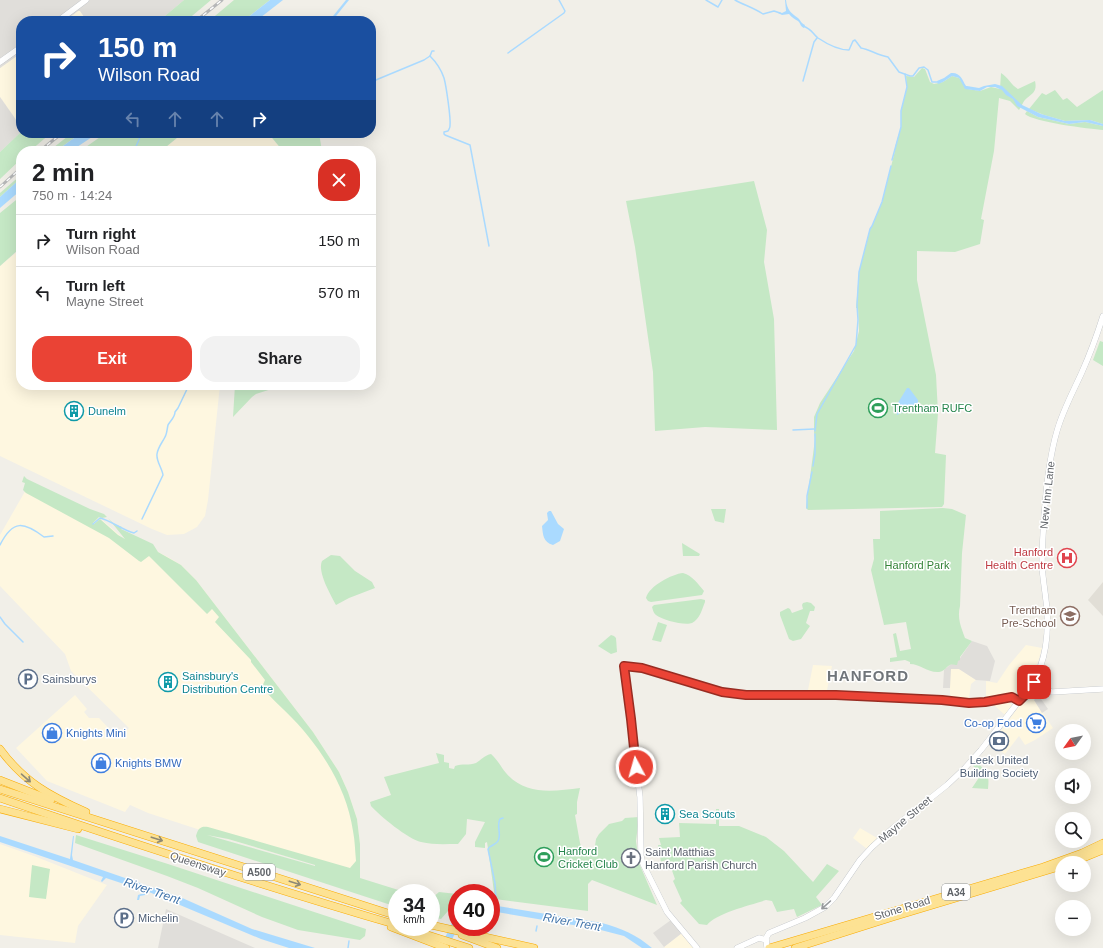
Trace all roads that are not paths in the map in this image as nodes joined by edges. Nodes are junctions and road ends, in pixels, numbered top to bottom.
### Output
1 (86, 0) edge
2 (65, 16) edge
3 (16, 51) edge
4 (0, 62) edge
5 (1103, 316) edge
6 (1034, 682) junction
7 (1103, 689) edge
8 (1019, 701) junction
9 (0, 749) edge
10 (0, 780) edge
11 (0, 789) edge
12 (0, 798) edge
13 (0, 805) edge
14 (0, 809) edge
15 (60, 825) junction
16 (120, 827) junction
17 (113, 836) junction
18 (1103, 843) edge
19 (1103, 850) edge
20 (1088, 856) edge
21 (1055, 868) edge
22 (388, 913) edge
23 (363, 915) junction
24 (388, 922) edge
25 (425, 936) edge
26 (469, 936) edge
27 (474, 936) edge
28 (766, 940) junction
29 (440, 942) junction
30 (446, 948) edge
31 (469, 948) edge
32 (497, 948) edge
33 (534, 948) edge
34 (698, 948) edge
35 (737, 948) edge
36 (768, 948) edge
37 (795, 948) edge

1 - 2 street
3 - 4 street
5 - 6 street, New Inn Lane
6 - 7 street
6 - 8 street, Mayne Street
8 -> 28 street, Mayne Street
8 - 34 street
9 -> 16 highway
10 - 16 highway
11 - 16 highway, Queensway / A500
12 - 17 highway, Queensway / A500
13 - 15 highway
14 - 15 highway
15 - 17 highway
16 -> 22 highway, Queensway / A500
17 - 23 highway, Queensway / A500
18 - 36 highway, Stone Road / A34
19 - 20 highway
21 - 37 highway, Stone Road / A34
23 - 24 highway, Queensway / A500
23 - 29 highway
25 - 29 highway
26 - 32 highway
27 - 33 highway
28 - 35 street
28 - 36 street
29 - 30 highway
29 - 31 highway

